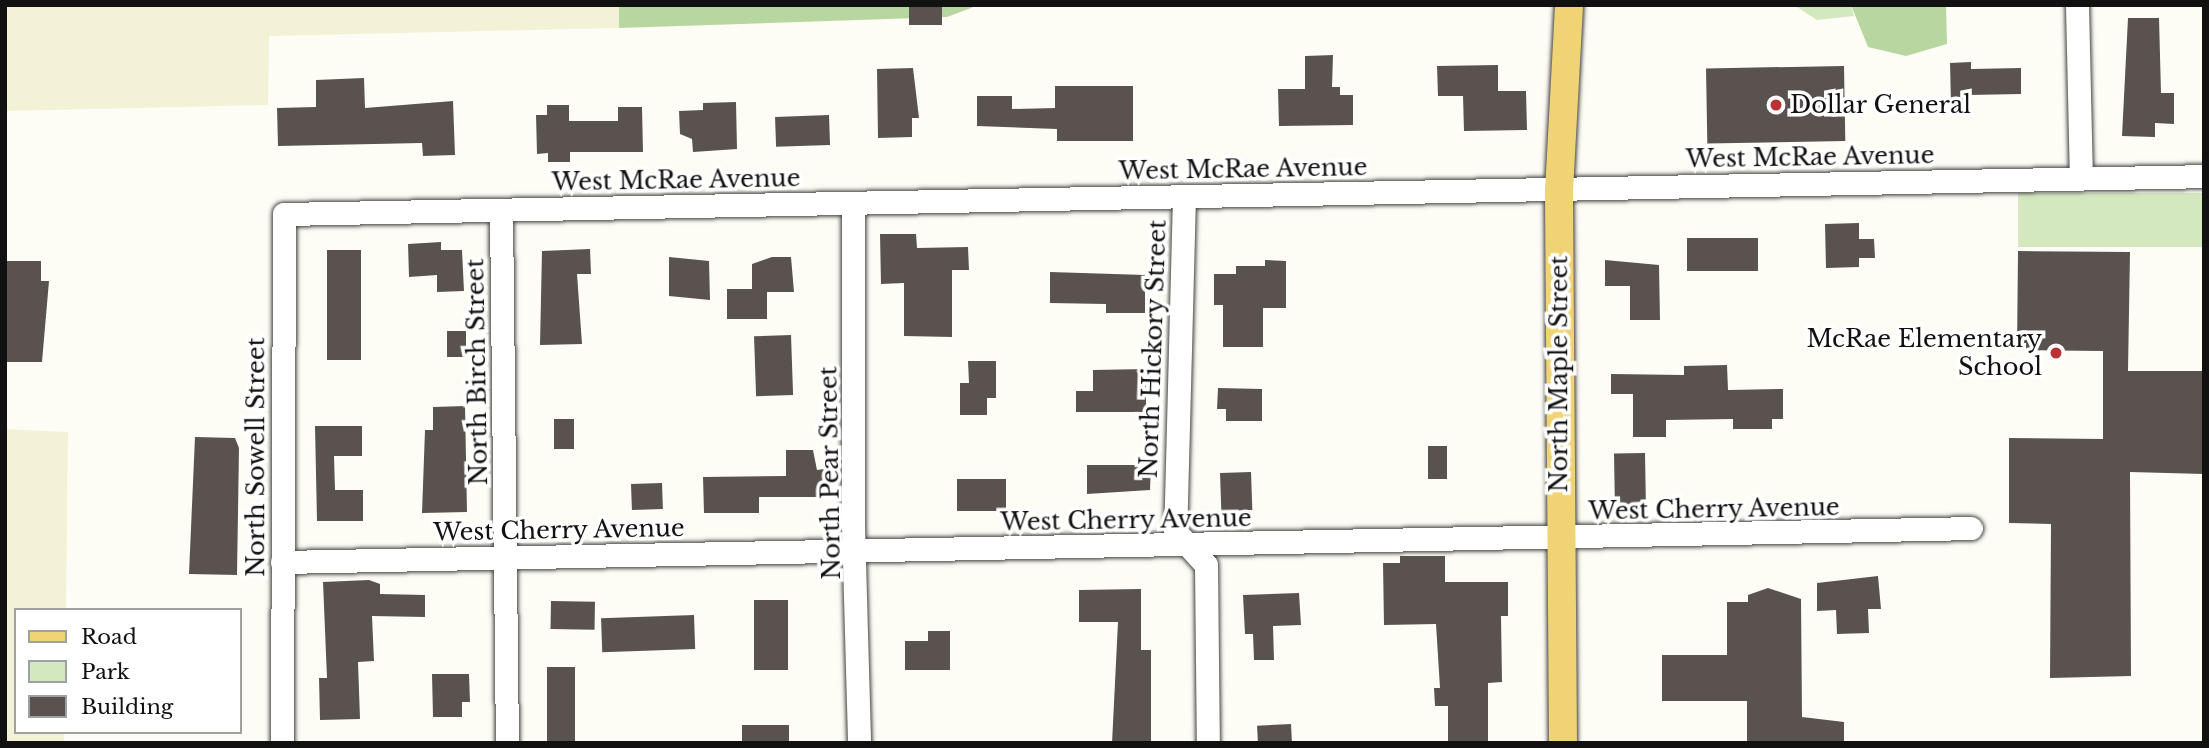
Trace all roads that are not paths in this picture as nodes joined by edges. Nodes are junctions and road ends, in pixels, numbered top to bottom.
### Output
1 (1569, 5) edge
2 (2077, 5) edge
3 (2204, 176) edge
4 (2081, 178) junction
5 (1559, 191) junction
6 (1184, 196) junction
7 (853, 203) junction
8 (501, 210) junction
9 (284, 214) joint
10 (1971, 528) dead end
11 (1559, 539) junction
12 (1188, 545) junction
13 (855, 551) junction
14 (506, 557) junction
15 (282, 562) junction
16 (282, 743) edge
17 (508, 743) edge
18 (859, 743) edge
19 (1208, 743) edge
20 (1563, 743) edge

1 - 5 main road, North Maple Street
2 - 4 street
3 - 4 street, West McRae Avenue
4 - 5 street, West McRae Avenue
5 - 6 street, West McRae Avenue
5 - 11 main road, North Maple Street
6 - 7 street, West McRae Avenue
6 - 12 street, North Hickory Street
7 - 8 street, West McRae Avenue
7 - 13 street, North Pear Street
8 - 9 street, West McRae Avenue
8 - 14 street, North Birch Street
9 - 15 street, North Sowell Street
10 - 11 street, West Cherry Avenue
11 - 12 street, West Cherry Avenue
11 - 20 main road, North Maple Street
12 - 13 street, West Cherry Avenue
12 - 19 street, North Hickory Street
13 - 14 street, West Cherry Avenue
13 - 18 street, North Pear Street
14 - 15 street, West Cherry Avenue
14 - 17 street, North Birch Street
15 - 16 street, North Sowell Street

